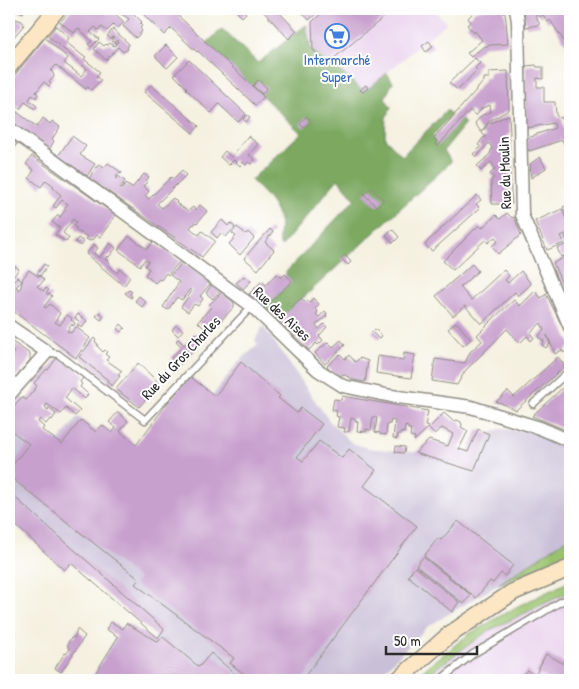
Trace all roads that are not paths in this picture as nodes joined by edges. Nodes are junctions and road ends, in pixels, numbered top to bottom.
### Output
1 (57, 9) edge
2 (516, 9) edge
3 (9, 66) edge
4 (9, 128) edge
5 (252, 306) junction
6 (9, 326) edge
7 (570, 327) edge
8 (47, 352) junction
9 (570, 370) edge
10 (9, 394) edge
11 (533, 404) dead end
12 (570, 441) edge
13 (570, 568) edge
14 (570, 598) edge
15 (398, 680) edge
16 (440, 680) edge

1 - 3 main road
2 - 7 street, Rue du Moulin
4 - 5 street, Rue des Aises
5 - 8 lane, Rue du Gros Charles
5 - 12 street, Rue des Aises
6 - 8 street, Rue du Gros Charles
8 - 10 street
9 - 11 lane
13 - 15 main road
14 - 16 lane

